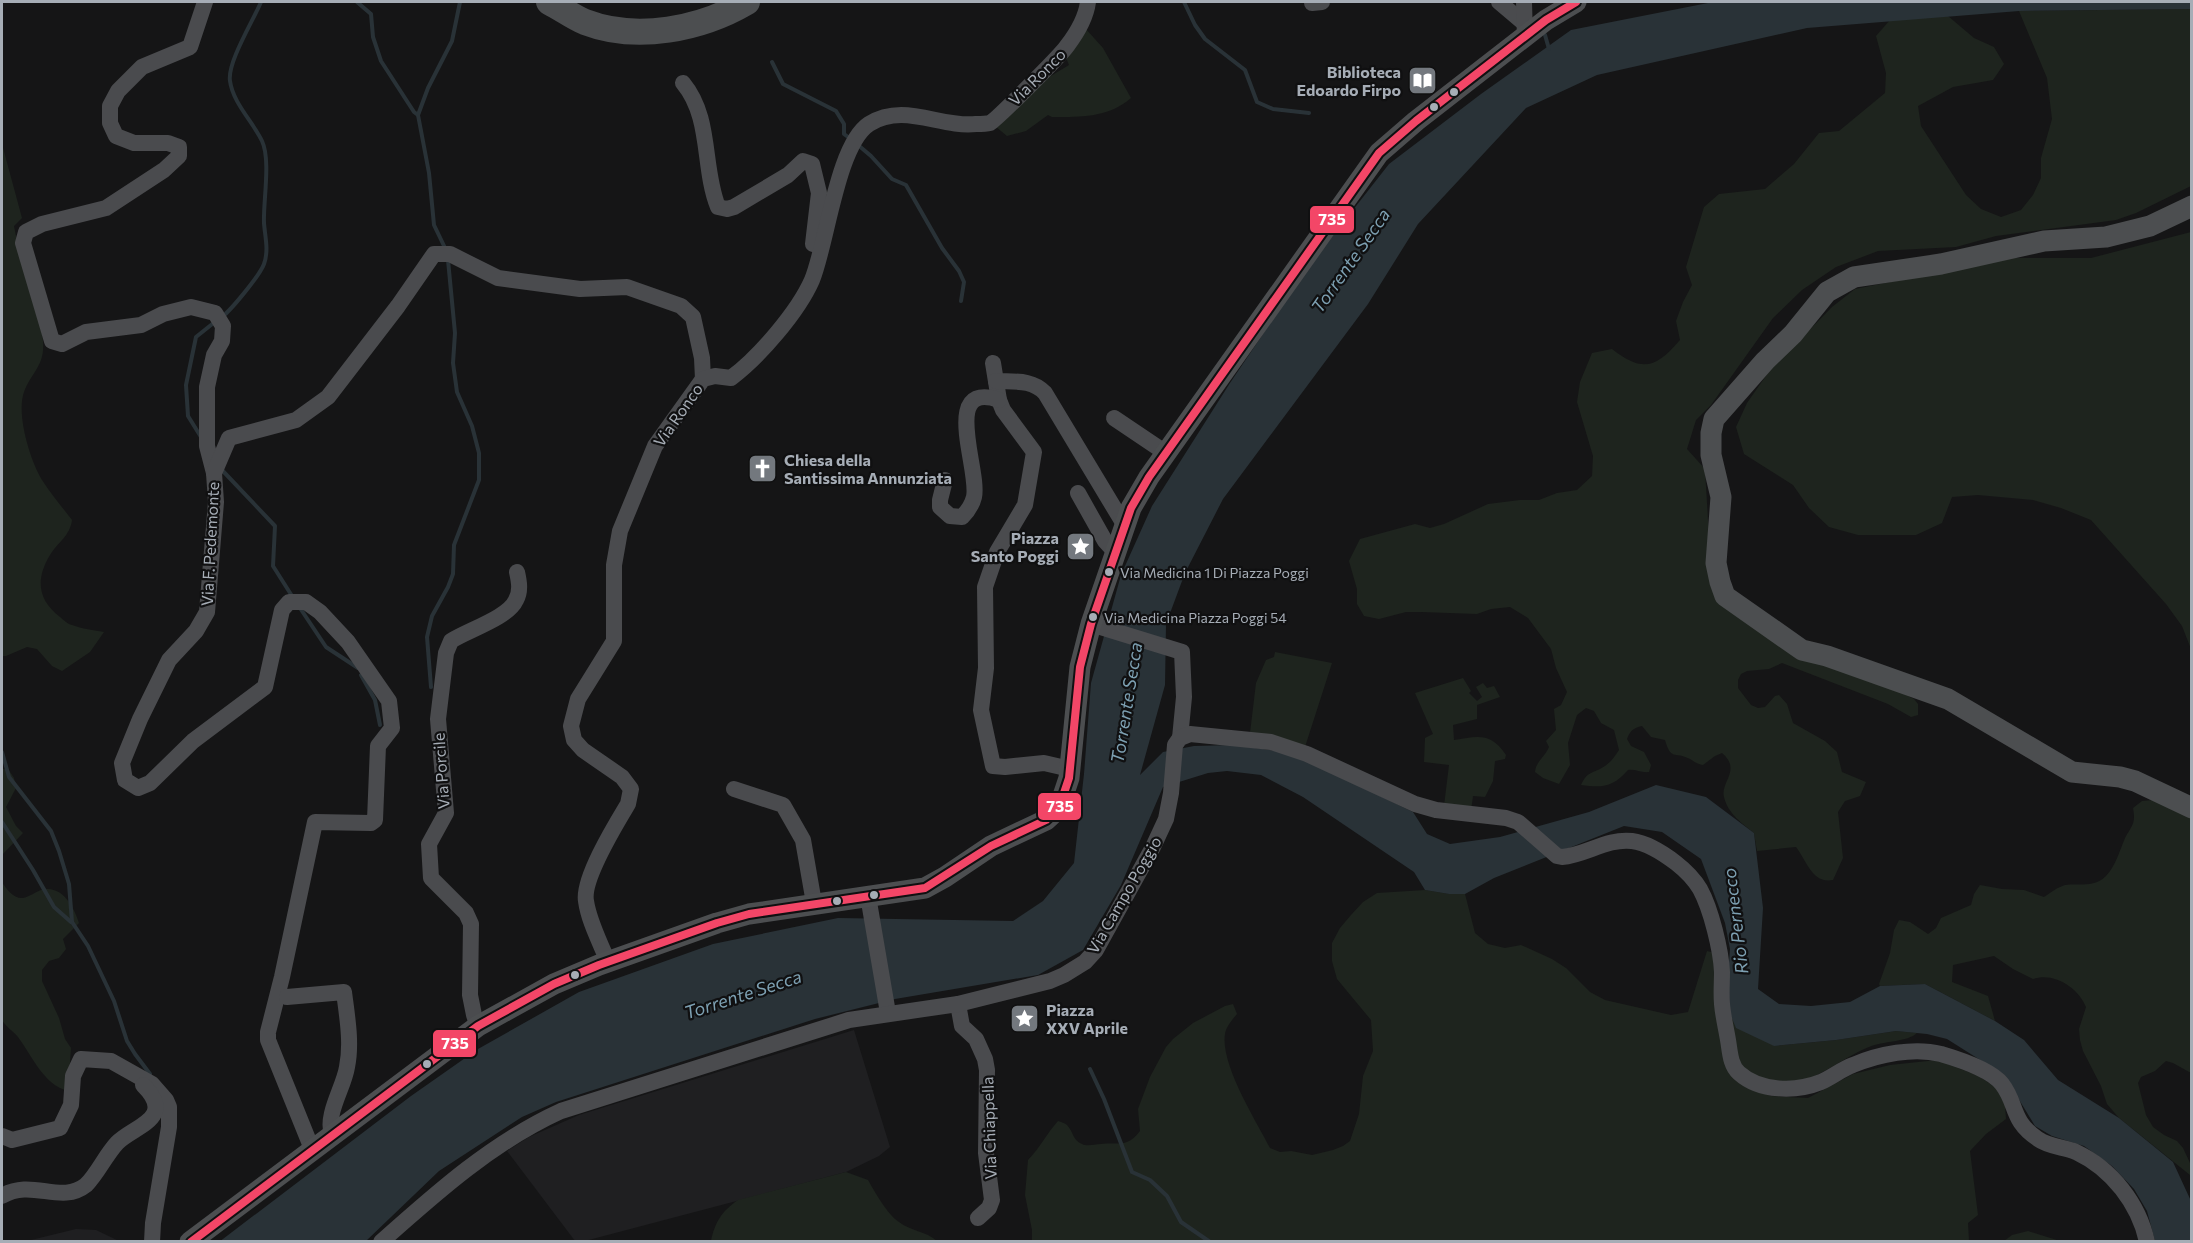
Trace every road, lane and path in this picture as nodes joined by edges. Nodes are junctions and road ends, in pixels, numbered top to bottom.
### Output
1 (205, 2) edge
2 (549, 2) edge
3 (747, 2) edge
4 (1088, 2) edge
5 (1312, 2) edge
6 (1322, 2) edge
7 (1499, 2) edge
8 (1524, 2) edge
9 (1568, 4) edge
10 (1525, 31) junction
11 (683, 83) dead end
12 (2192, 206) edge
13 (819, 258) junction
14 (993, 363) dead end
15 (703, 379) junction
16 (996, 381) junction
17 (999, 400) junction
18 (1114, 418) dead end
19 (1166, 453) junction
20 (214, 473) junction
21 (945, 480) dead end
22 (1078, 493) dead end
23 (1125, 526) junction
24 (1116, 553) junction
25 (517, 572) dead end
26 (1094, 625) junction
27 (1178, 741) junction
28 (1070, 769) junction
29 (734, 789) dead end
30 (2192, 808) edge
31 (814, 903) junction
32 (869, 904) junction
33 (608, 962) junction
34 (287, 998) dead end
35 (958, 1004) junction
36 (887, 1010) junction
37 (478, 1026) junction
38 (136, 1075) junction
39 (332, 1134) junction
40 (2, 1136) edge
41 (312, 1149) junction
42 (2, 1196) edge
43 (978, 1218) dead end
44 (152, 1242) edge
45 (190, 1242) edge
46 (381, 1242) edge
47 (2147, 1242) edge

1 - 20 street, Via F. Pedemonte
2 - 3 highway
4 - 13 street, Via Ronco
5 - 6 street
7 - 10 street
8 - 10 street
9 - 10 main road
10 - 19 main road
11 - 13 street
12 - 30 main road
13 - 15 street, Via Ronco
14 - 16 street
15 - 20 street
15 - 33 street, Via Ronco
16 - 17 street
16 - 23 street
17 - 21 street
17 - 28 street
18 - 19 street
19 - 23 main road
20 - 41 street, Via F. Pedemonte
22 - 24 street
23 - 24 main road
24 - 26 main road
25 - 37 street, Via Porcile
26 - 27 street, Via Campo Poggio
26 - 28 main road
27 - 35 street, Via Campo Poggio
27 - 47 street
28 - 32 main road
29 - 31 street
31 - 32 main road
31 - 33 main road
32 - 36 street
33 - 37 main road
34 - 39 street
35 - 36 street, Via Campo Poggio
35 - 43 street, Via Chiappella
36 - 46 street, Via Campo Poggio
37 - 39 main road
38 - 40 street
38 - 42 street
38 - 44 street
39 - 41 main road
41 - 45 main road

